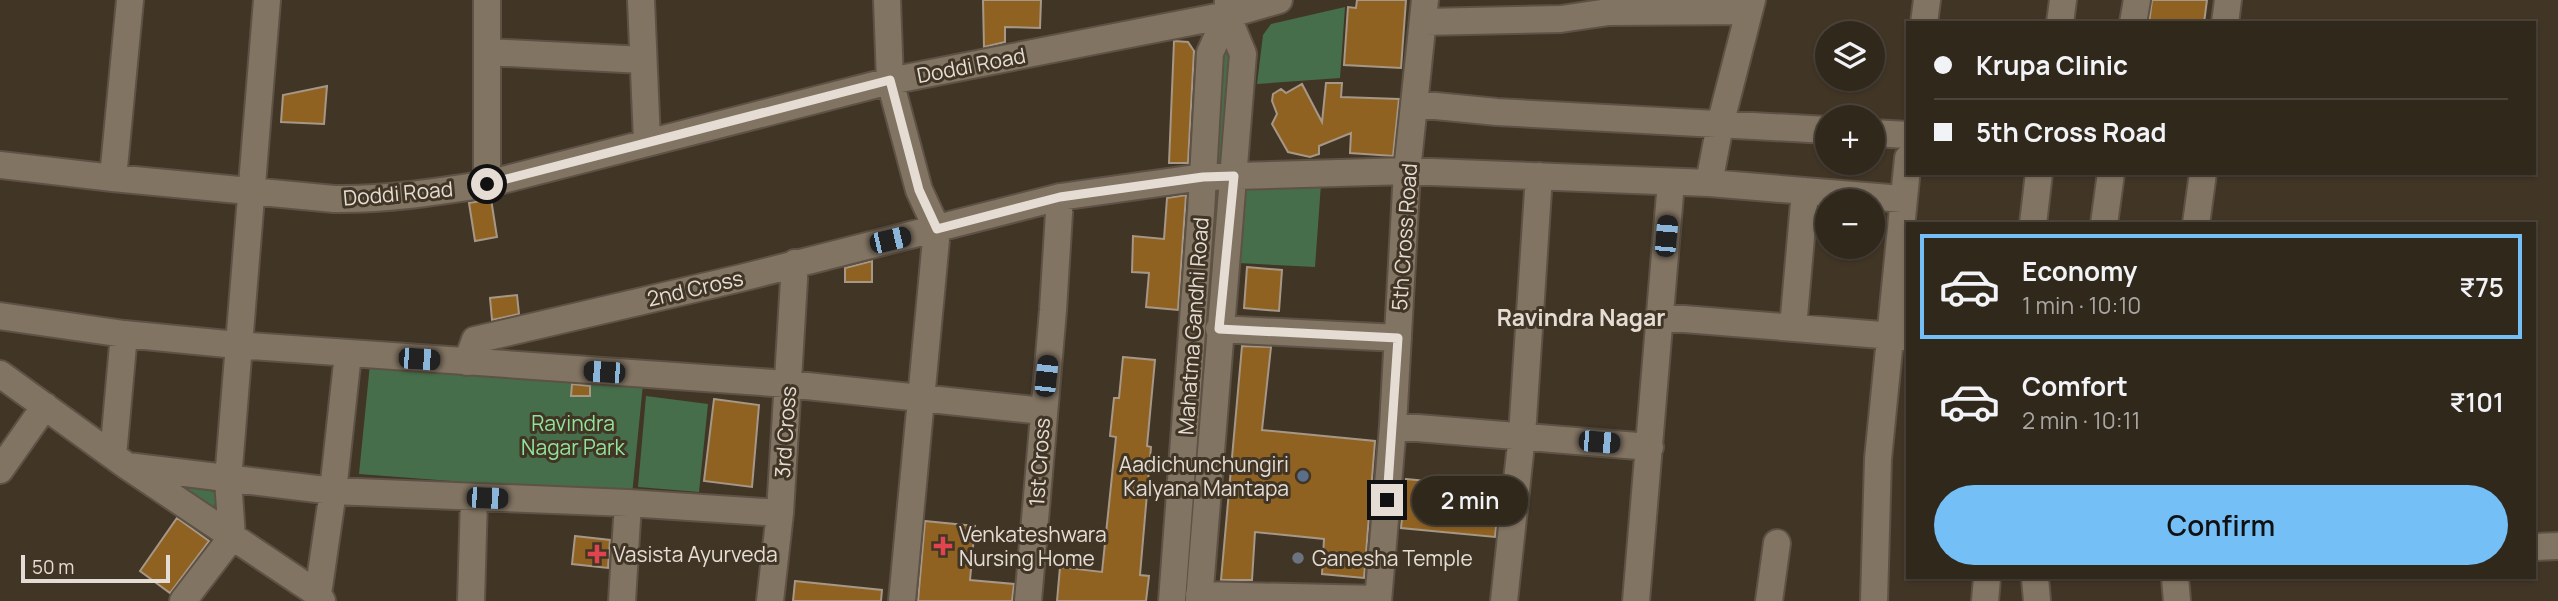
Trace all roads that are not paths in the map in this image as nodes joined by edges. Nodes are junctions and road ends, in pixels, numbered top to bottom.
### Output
1 (130, 0) edge
2 (267, 0) edge
3 (487, 0) edge
4 (641, 0) edge
5 (887, 0) edge
6 (1279, 0) edge
7 (1927, 0) edge
8 (2063, 0) edge
9 (2137, 0) edge
10 (2228, 0) edge
11 (1751, 6) edge
12 (1228, 8) edge
13 (1425, 11) edge
14 (1924, 21) edge
15 (2060, 21) edge
16 (2133, 21) edge
17 (2225, 21) edge
18 (487, 52) junction
19 (643, 60) junction
20 (890, 80) junction
21 (1415, 104) junction
22 (1720, 125) junction
23 (1815, 129) edge
24 (1885, 134) edge
25 (1906, 135) edge
26 (647, 141) junction
27 (0, 165) edge
28 (1407, 171) junction
29 (1906, 172) edge
30 (2039, 175) edge
31 (2111, 175) edge
32 (2203, 175) edge
33 (1234, 176) junction
34 (1539, 176) junction
35 (1203, 177) junction
36 (113, 178) junction
37 (1671, 182) junction
38 (487, 184) junction
39 (1709, 184) junction
40 (1805, 191) junction
41 (253, 192) junction
42 (1060, 197) junction
43 (1902, 200) junction
44 (2033, 222) edge
45 (2104, 222) edge
46 (2196, 222) edge
47 (937, 229) junction
48 (795, 263) junction
49 (0, 316) edge
50 (1659, 317) junction
51 (1793, 328) junction
52 (1219, 329) junction
53 (124, 334) junction
54 (1898, 337) edge
55 (1398, 338) junction
56 (237, 345) junction
57 (348, 354) junction
58 (467, 362) junction
59 (0, 374) edge
60 (788, 384) junction
61 (919, 399) junction
62 (45, 406) junction
63 (1043, 411) junction
64 (1393, 426) junction
65 (1522, 435) junction
66 (1650, 447) junction
67 (120, 461) junction
68 (0, 470) edge
69 (228, 480) junction
70 (333, 491) junction
71 (474, 498) junction
72 (628, 503) junction
73 (780, 513) junction
74 (1178, 517) junction
75 (1205, 520) junction
76 (232, 537) junction
77 (1777, 543) dead end
78 (2558, 545) edge
79 (2536, 547) edge
80 (1987, 579) edge
81 (2035, 579) edge
82 (2175, 579) edge
83 (320, 597) edge
84 (1199, 598) edge
85 (1378, 600) edge
86 (183, 601) edge
87 (471, 601) edge
88 (622, 601) edge
89 (770, 601) edge
90 (902, 601) edge
91 (1028, 601) edge
92 (1172, 601) edge
93 (1504, 601) edge
94 (1636, 601) edge
95 (1769, 601) edge
96 (1874, 601) edge
97 (1985, 601) edge
98 (2037, 601) edge
99 (2177, 601) edge

1 - 36 street
2 - 41 street
3 - 18 street
4 - 19 street
5 - 20 street
6 - 12 street, Doddi Road
7 - 14 street
8 - 15 street
9 - 16 street
10 - 17 street
11 - 13 street
11 - 22 street
12 - 20 street, Doddi Road
12 - 33 street, Mahatma Gandhi Road
12 - 35 street, Mahatma Gandhi Road
13 - 21 street, 5th Cross Road
18 - 19 street
18 - 38 street
19 - 26 street
20 - 26 street, Doddi Road
20 - 47 street
21 - 22 street
21 - 28 street, 5th Cross Road
22 - 23 street
22 - 39 street
24 - 25 street
26 - 38 street, Doddi Road
27 - 36 street, Doddi Road
28 - 33 street, 2nd Cross
28 - 34 street, 2nd Cross
28 - 55 street, 5th Cross Road
29 - 43 street
30 - 44 street
31 - 45 street
32 - 46 street
33 - 35 street, 2nd Cross
33 - 52 street, Mahatma Gandhi Road
34 - 37 street, 2nd Cross
34 - 65 street
35 - 42 street, 2nd Cross
35 - 74 street, Mahatma Gandhi Road
36 - 41 street, Doddi Road
37 - 39 street, 2nd Cross
37 - 50 street
38 - 41 street, Doddi Road
39 - 40 street, 2nd Cross
40 - 43 street, 2nd Cross
40 - 51 street
41 - 56 street
42 - 47 street, 2nd Cross
42 - 63 street, 1st Cross
43 - 54 street
47 - 48 street, 2nd Cross
47 - 61 street
48 - 58 street, 2nd Cross
48 - 60 street, 3rd Cross
49 - 53 street
50 - 51 street
50 - 66 street
51 - 54 street
52 - 55 street
52 - 75 street, Mahatma Gandhi Road
53 - 56 street
53 - 67 street
54 - 96 street
55 - 64 street, 5th Cross Road
56 - 57 street
56 - 69 street
57 - 58 street
57 - 70 street
58 - 60 street
59 - 62 street
60 - 61 street
60 - 73 street, 3rd Cross
61 - 63 street
61 - 90 street
62 - 67 street
62 - 68 street
63 - 91 street, 1st Cross
64 - 65 street
64 - 85 street, 5th Cross Road
65 - 66 street
65 - 93 street
66 - 94 street
67 - 69 street
67 - 76 street
69 - 70 street
69 - 76 street
70 - 71 street
70 - 83 street
71 - 72 street
71 - 87 street
72 - 73 street
72 - 88 street
73 - 89 street, 3rd Cross
74 - 75 street
74 - 92 street, Mahatma Gandhi Road
75 - 84 street, Mahatma Gandhi Road
76 - 83 street
76 - 86 street
77 - 95 street
78 - 79 street
80 - 97 street
81 - 98 street
82 - 99 street
84 - 85 street

